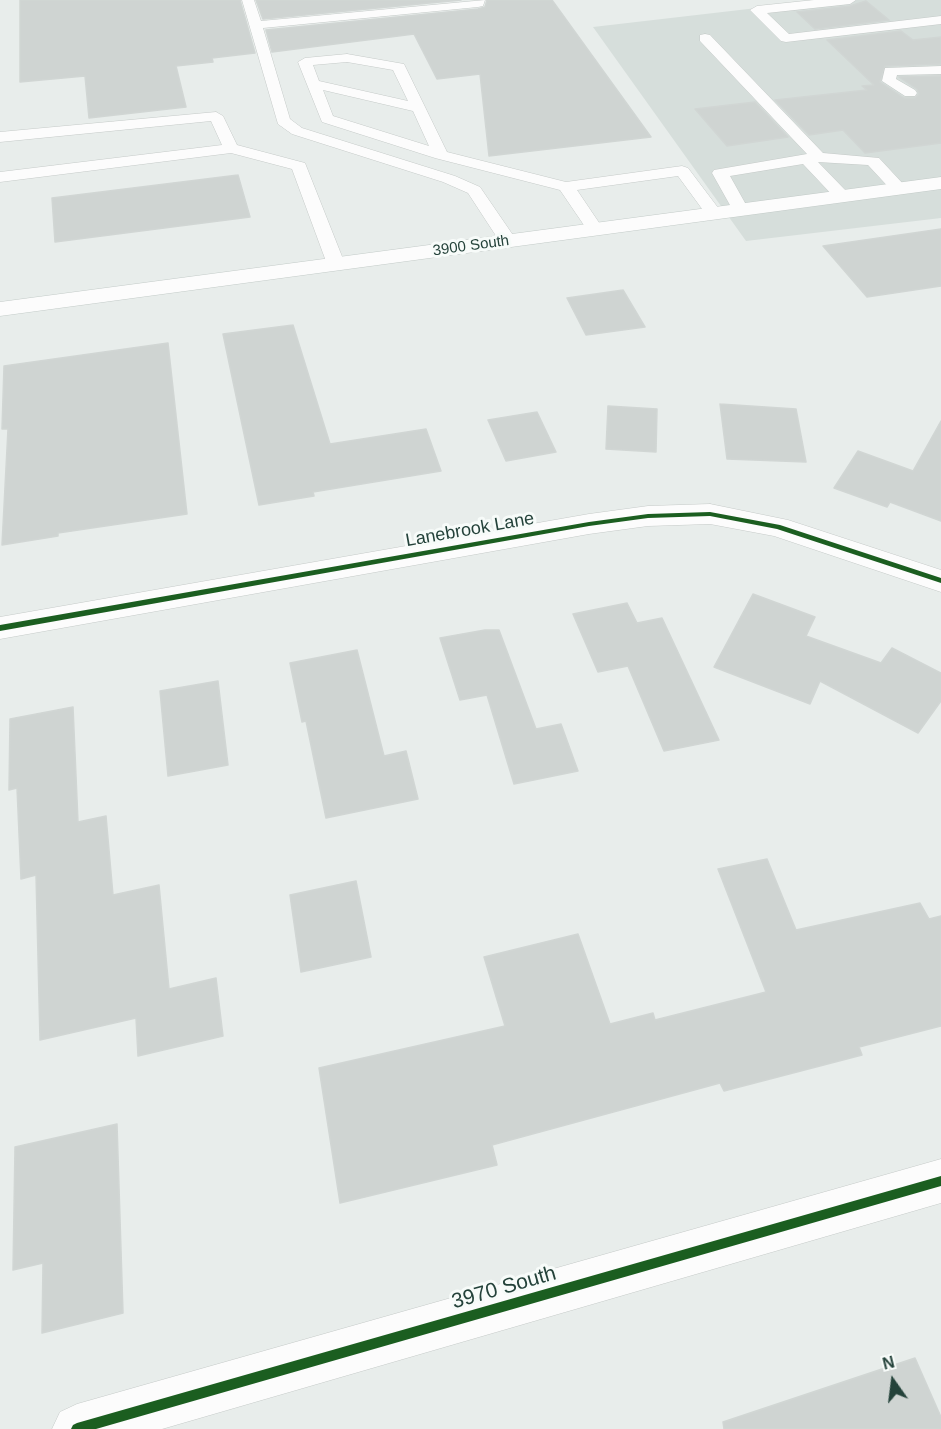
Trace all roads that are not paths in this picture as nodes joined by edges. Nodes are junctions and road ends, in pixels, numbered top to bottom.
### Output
1 (248, 0) edge
2 (479, 0) edge
3 (850, 0) edge
4 (941, 20) edge
5 (256, 25) junction
6 (705, 38) dead end
7 (941, 70) edge
8 (314, 84) junction
9 (910, 93) dead end
10 (419, 108) junction
11 (0, 137) edge
12 (231, 148) junction
13 (441, 155) junction
14 (812, 158) junction
15 (0, 177) edge
16 (941, 183) edge
17 (566, 187) junction
18 (899, 189) junction
19 (842, 196) junction
20 (741, 210) junction
21 (714, 213) junction
22 (596, 230) junction
23 (508, 241) junction
24 (336, 264) junction
25 (0, 309) edge
26 (941, 581) edge
27 (0, 628) edge
28 (941, 1181) edge
29 (77, 1429) edge

1 - 5 lane
2 - 5 lane
3 - 4 lane
5 - 23 lane
6 - 14 lane
7 - 9 lane
8 - 10 lane
8 - 10 lane
8 - 13 lane
10 - 13 lane
11 - 12 lane
12 - 15 lane
12 - 24 lane
13 - 17 lane
14 - 18 lane
14 - 19 lane
14 - 20 lane
16 - 18 street, 3900 South
17 - 21 lane
17 - 22 lane
18 - 19 street, 3900 South
19 - 20 street, 3900 South
20 - 21 street, 3900 South
21 - 22 street, 3900 South
22 - 23 street, 3900 South
23 - 24 street, 3900 South
24 - 25 street, 3900 South
26 - 27 street, Lanebrook Lane
28 - 29 street, 3970 South

